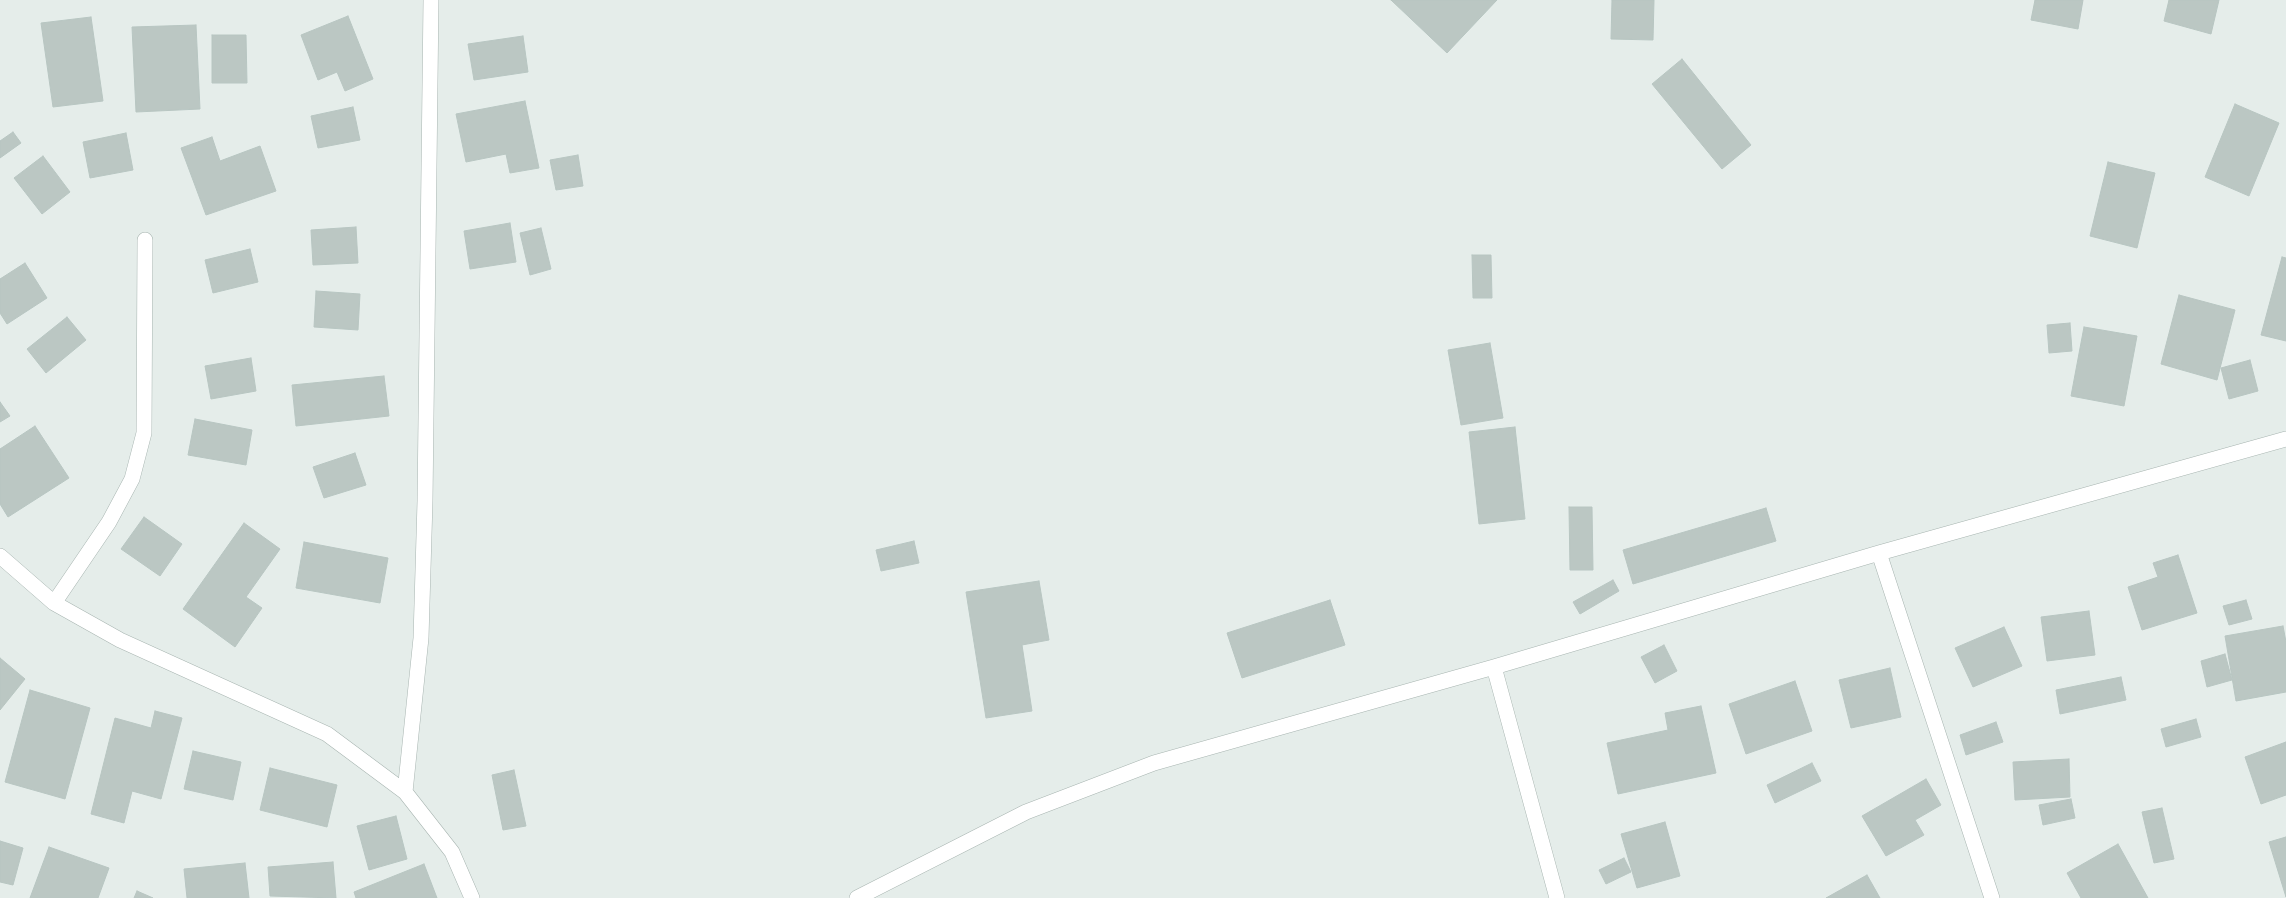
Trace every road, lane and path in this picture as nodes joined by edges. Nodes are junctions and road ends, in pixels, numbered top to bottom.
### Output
1 (431, 0) edge
2 (144, 240) dead end
3 (2286, 439) edge
4 (1880, 553) junction
5 (0, 556) edge
6 (54, 603) junction
7 (1494, 667) junction
8 (404, 792) junction
9 (472, 898) edge
10 (857, 898) edge
11 (1557, 898) edge
12 (1992, 898) edge

1 - 8 street
2 - 6 street
3 - 4 street
4 - 7 street
4 - 12 street
5 - 6 street
6 - 8 street
7 - 10 street
7 - 11 street
8 - 9 street

